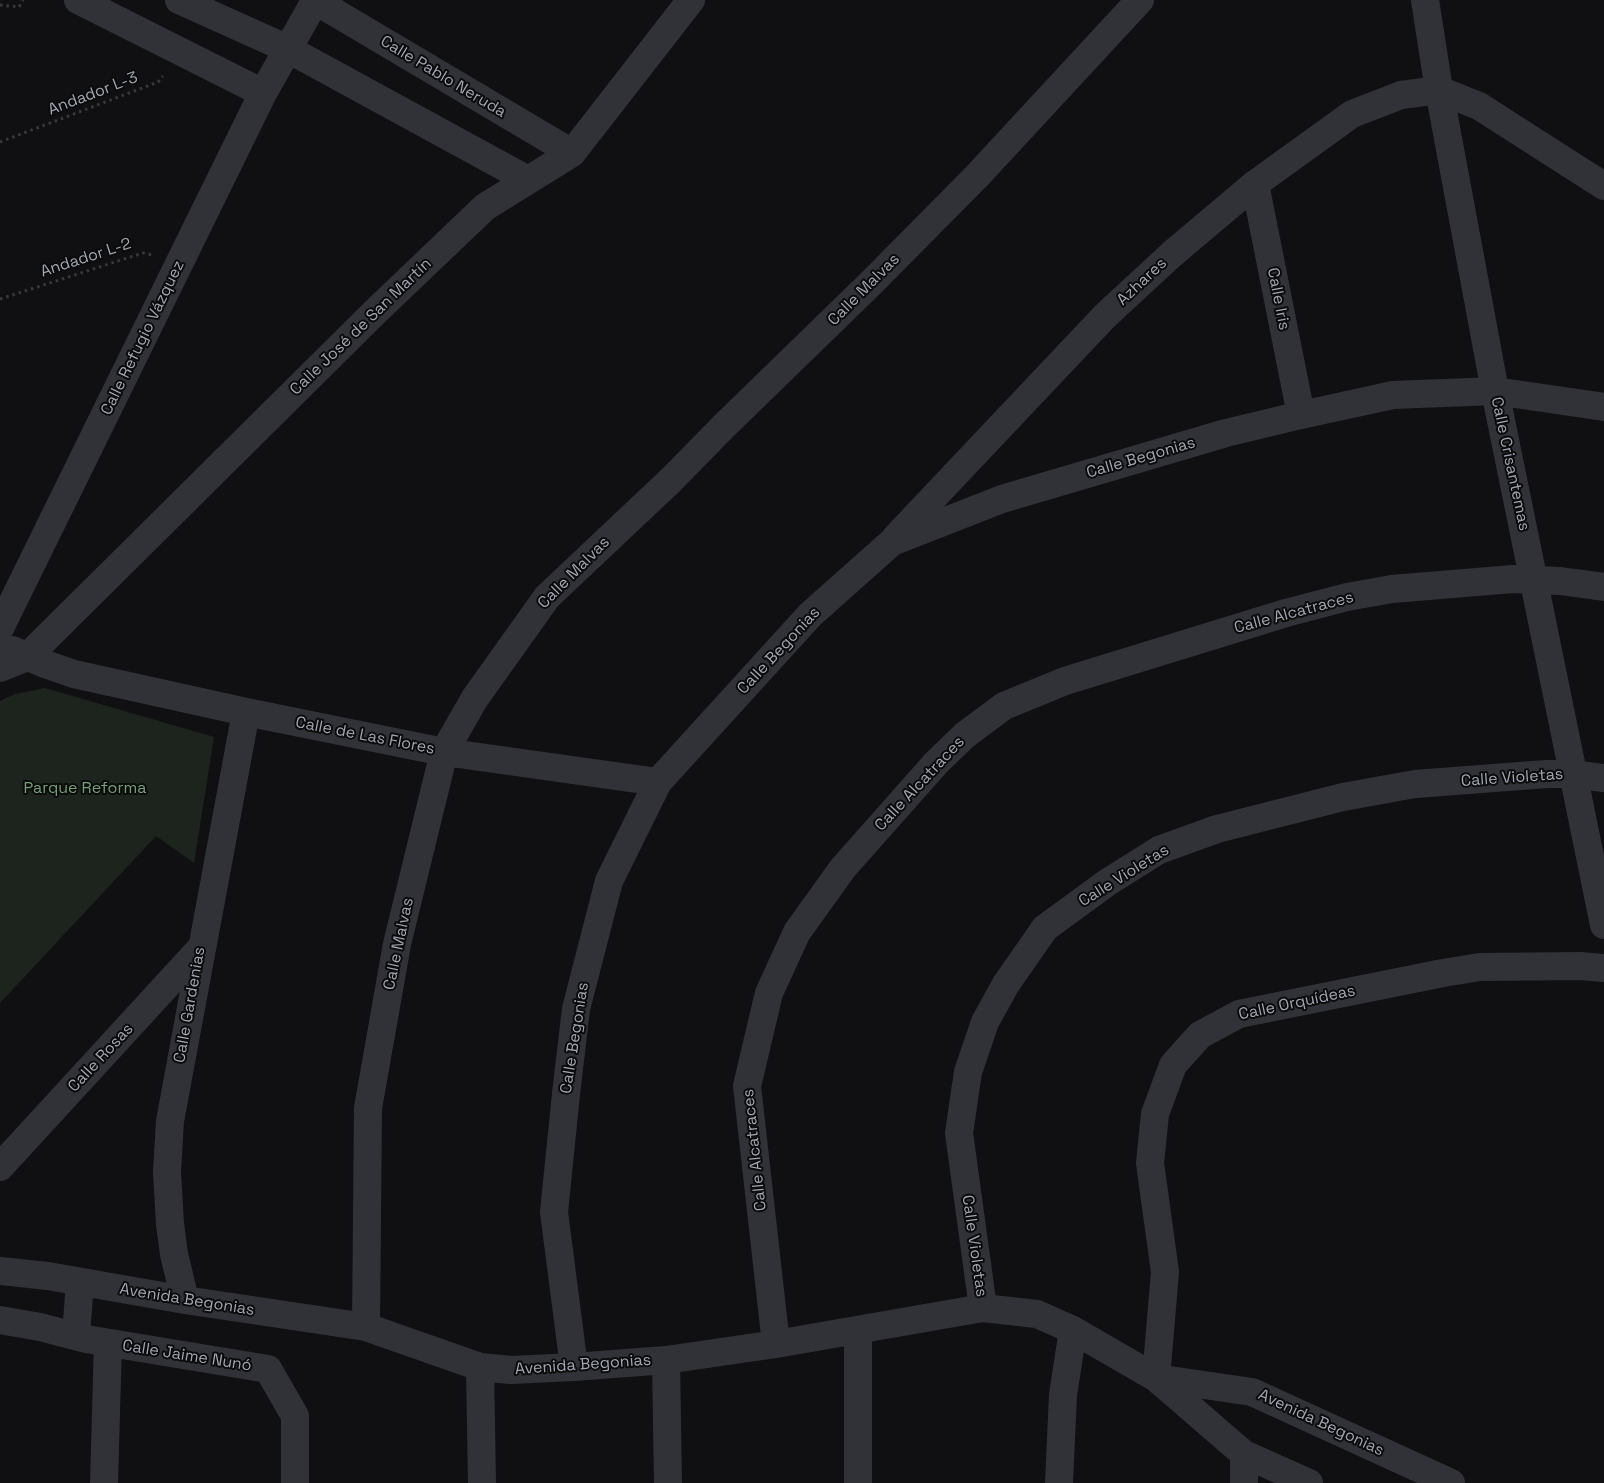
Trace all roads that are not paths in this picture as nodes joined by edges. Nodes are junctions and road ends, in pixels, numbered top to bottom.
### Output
1 (78, 0) edge
2 (179, 0) edge
3 (315, 0) edge
4 (1140, 0) edge
5 (1425, 0) edge
6 (685, 2) edge
7 (288, 49) junction
8 (1439, 90) junction
9 (263, 93) junction
10 (572, 153) junction
11 (528, 180) junction
12 (1255, 184) junction
13 (1604, 186) edge
14 (1495, 391) junction
15 (1604, 407) edge
16 (1301, 415) junction
17 (892, 542) junction
18 (1534, 580) junction
19 (1604, 587) edge
20 (0, 628) edge
21 (0, 644) edge
22 (36, 660) junction
23 (0, 668) edge
24 (246, 712) junction
25 (444, 752) junction
26 (1572, 774) junction
27 (1604, 778) edge
28 (658, 782) junction
29 (1604, 925) edge
30 (201, 948) junction
31 (1604, 968) edge
32 (0, 1167) edge
33 (0, 1271) edge
34 (80, 1282) junction
35 (185, 1300) junction
36 (983, 1308) junction
37 (0, 1320) edge
38 (366, 1327) junction
39 (858, 1330) junction
40 (1073, 1330) junction
41 (76, 1335) junction
42 (108, 1343) junction
43 (776, 1344) junction
44 (666, 1360) junction
45 (480, 1367) junction
46 (574, 1367) junction
47 (1156, 1378) junction
48 (1244, 1454) junction
49 (104, 1483) edge
50 (295, 1483) edge
51 (482, 1483) edge
52 (668, 1483) edge
53 (858, 1483) edge
54 (1059, 1483) edge
55 (1244, 1483) edge
56 (1309, 1483) edge
57 (1451, 1483) edge

1 - 9 street
2 - 7 street
3 - 7 street, Calle Refugio Vázquez
3 - 10 street, Calle Pablo Neruda
4 - 25 street, Calle Malvas
5 - 8 street, Calle Crisantemas
6 - 10 street, Calle José de San Martín
7 - 9 street, Calle Refugio Vázquez
7 - 11 street
8 - 12 street, Azhares
8 - 13 street
8 - 14 street, Calle Crisantemas
9 - 20 street, Calle Refugio Vázquez
10 - 11 street, Calle José de San Martín
11 - 22 street, Calle José de San Martín
12 - 16 street, Calle Iris
12 - 17 street, Azhares
14 - 15 street
14 - 16 street, Calle Begonias
14 - 18 street, Calle Crisantemas
16 - 17 street, Calle Begonias
17 - 28 street, Calle Begonias
18 - 19 street, Calle Alcatraces
18 - 26 street, Calle Crisantemas
18 - 43 street, Calle Alcatraces
21 - 22 street, Calle de Las Flores
22 - 23 street
22 - 24 street, Calle de Las Flores
24 - 25 street, Calle de Las Flores
24 - 30 street, Calle Gardenias
25 - 28 street, Calle de Las Flores
25 - 38 street, Calle Malvas
26 - 27 street, Calle Violetas
26 - 29 street, Calle Crisantemas
26 - 36 street, Calle Violetas
28 - 46 street, Calle Begonias
30 - 32 street, Calle Rosas
30 - 35 street, Calle Gardenias
31 - 47 street, Calle Orquídeas
33 - 34 street, Avenida Begonias
34 - 35 street, Avenida Begonias
34 - 41 street
35 - 38 street, Avenida Begonias
36 - 39 street, Avenida Begonias
36 - 40 street, Avenida Begonias
37 - 41 street, Calle Jaime Nunó
38 - 45 street, Avenida Begonias
39 - 43 street, Avenida Begonias
39 - 53 street
40 - 47 street, Avenida Begonias
40 - 54 street
41 - 42 street, Calle Jaime Nunó
42 - 49 street
42 - 50 street, Calle Jaime Nunó
43 - 44 street, Avenida Begonias
44 - 46 street, Avenida Begonias
44 - 52 street
45 - 46 street, Avenida Begonias
45 - 51 street
47 - 48 street, Avenida Begonias
47 - 57 street, Avenida Begonias
48 - 55 street
48 - 56 street, Avenida Begonias

